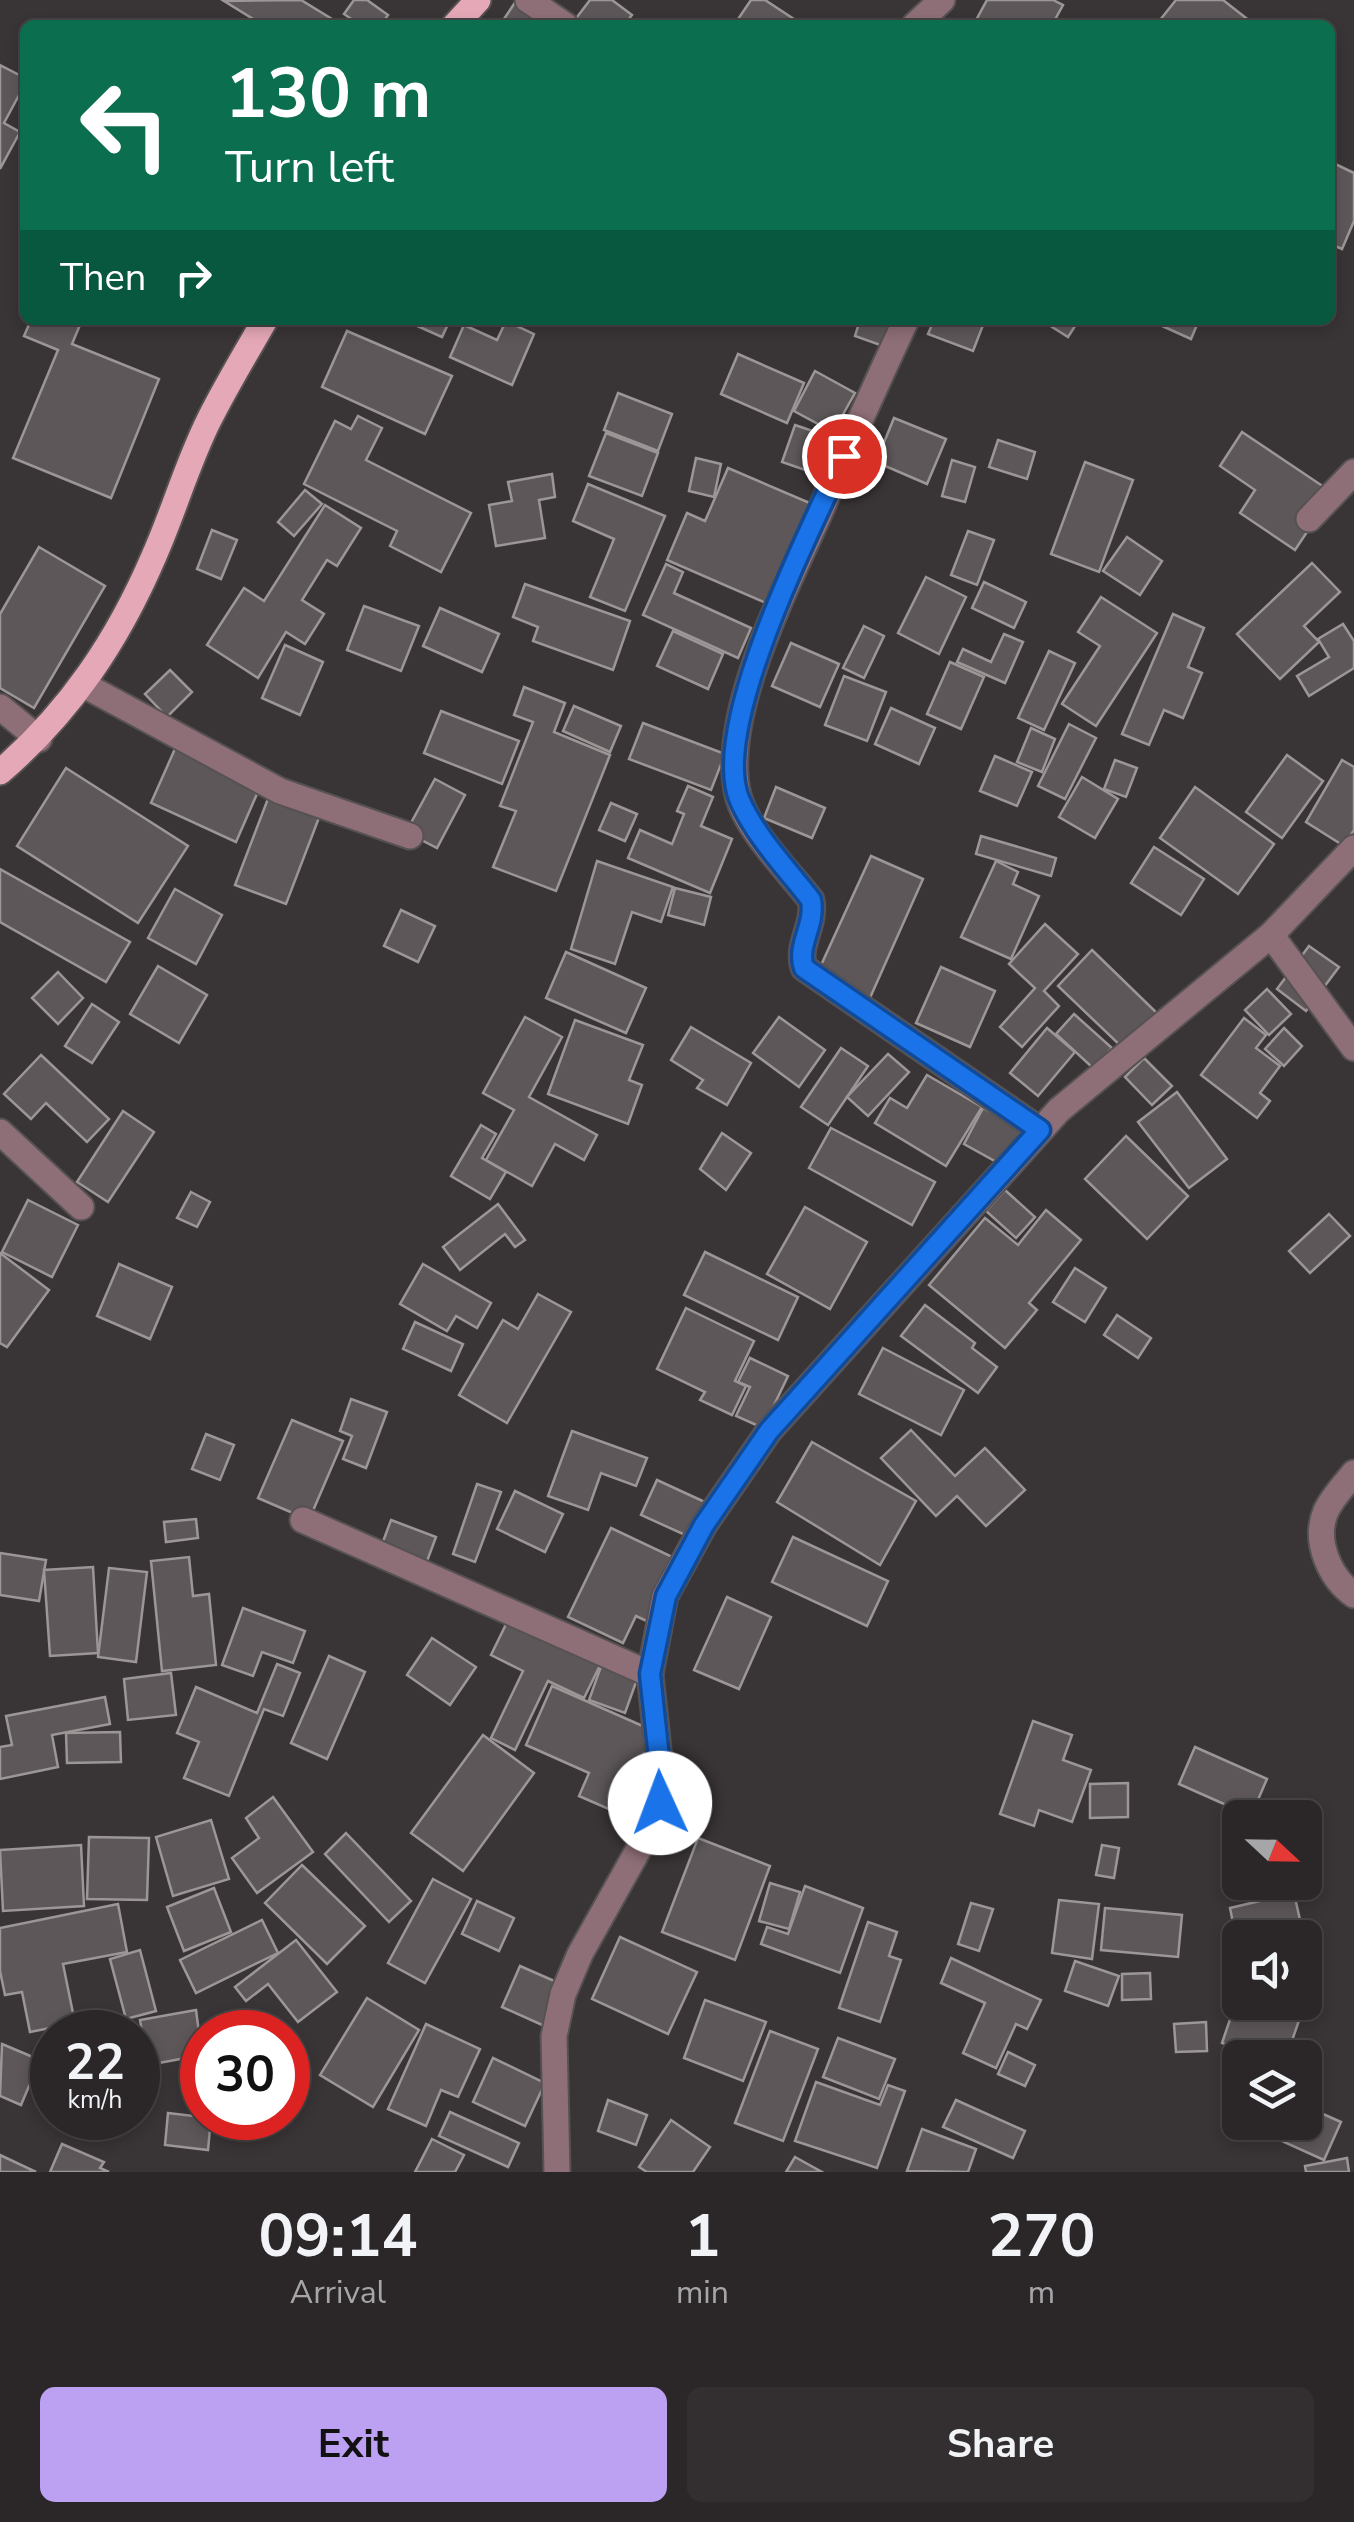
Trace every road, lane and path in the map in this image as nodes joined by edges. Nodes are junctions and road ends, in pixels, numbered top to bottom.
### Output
1 (478, 0) edge
2 (528, 0) edge
3 (942, 0) edge
4 (460, 20) edge
5 (558, 20) edge
6 (920, 20) edge
7 (262, 325) edge
8 (904, 325) edge
9 (1354, 472) edge
10 (1309, 519) dead end
11 (84, 684) junction
12 (0, 708) edge
13 (38, 739) junction
14 (0, 772) edge
15 (410, 836) dead end
16 (1354, 848) edge
17 (1271, 935) junction
18 (1354, 1048) edge
19 (1040, 1130) junction
20 (0, 1132) edge
21 (81, 1206) dead end
22 (1354, 1472) edge
23 (303, 1520) dead end
24 (1354, 1596) edge
25 (650, 1674) junction
26 (557, 2172) edge

1 - 4 main road
2 - 5 street
3 - 6 street
7 - 11 main road
8 - 19 street
9 - 10 street
11 - 13 main road
11 - 15 street
12 - 13 street
13 - 14 main road
16 - 17 street
17 - 18 street
17 - 19 street
19 - 25 street
20 - 21 street
22 - 24 street
23 - 25 street
25 - 26 street

